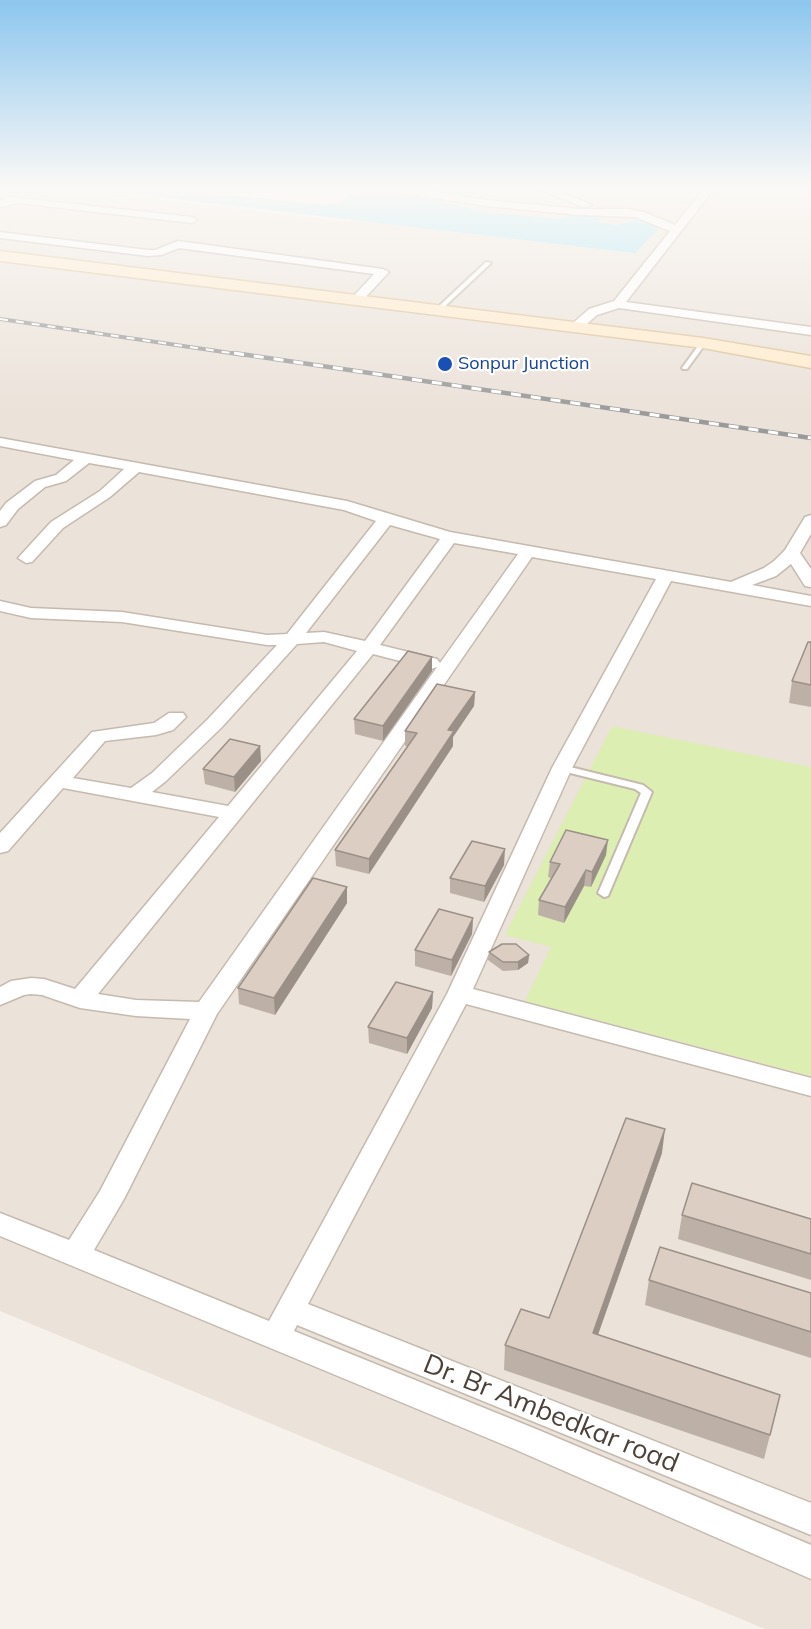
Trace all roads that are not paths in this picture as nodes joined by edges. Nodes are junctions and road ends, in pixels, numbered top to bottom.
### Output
1 (68, 265) edge
2 (332, 265) edge
3 (486, 265) edge
4 (648, 265) edge
5 (356, 300) junction
6 (618, 304) junction
7 (438, 310) junction
8 (576, 327) junction
9 (811, 331) edge
10 (703, 343) junction
11 (811, 362) edge
12 (685, 368) dead end
13 (0, 442) edge
14 (86, 458) junction
15 (136, 467) junction
16 (387, 518) junction
17 (811, 520) edge
18 (0, 522) edge
19 (450, 537) junction
20 (528, 551) junction
21 (792, 553) junction
22 (26, 558) dead end
23 (666, 575) junction
24 (811, 582) edge
25 (733, 587) junction
26 (811, 601) edge
27 (0, 606) edge
28 (292, 639) junction
29 (370, 647) junction
30 (448, 667) junction
31 (176, 717) dead end
32 (562, 768) junction
33 (58, 781) junction
34 (135, 795) junction
35 (235, 814) junction
36 (0, 846) edge
37 (604, 893) dead end
38 (459, 994) junction
39 (0, 997) edge
40 (80, 1000) junction
41 (206, 1011) junction
42 (811, 1087) edge
43 (0, 1224) edge
44 (76, 1254) junction
45 (283, 1323) junction
46 (811, 1519) edge
47 (811, 1562) edge

1 - 5 main road
2 - 5 street
3 - 7 lane
4 - 6 street
5 - 7 main road
6 - 8 street
6 - 9 street
7 - 8 main road
8 - 10 main road
10 - 11 main road
10 - 12 lane
13 - 14 street
14 - 15 street
14 - 18 street
15 - 16 street
15 - 22 street
16 - 19 street
16 - 28 street
17 - 21 street
19 - 20 street
19 - 29 street
20 - 23 street
20 - 30 street
21 - 24 street
21 - 25 street
23 - 25 street
23 - 32 street
25 - 26 street
27 - 28 street
28 - 29 street
28 - 34 street
29 - 30 street
29 - 35 street
30 - 41 street
31 - 33 street
32 - 37 lane
32 - 38 street
33 - 34 street
33 - 36 street
34 - 35 street
35 - 40 street
38 - 42 street
38 - 45 street
39 - 40 street
40 - 41 street
41 - 44 street
43 - 44 street
44 - 45 street
45 - 46 street, Dr. Br Ambedkar road
45 - 47 street

